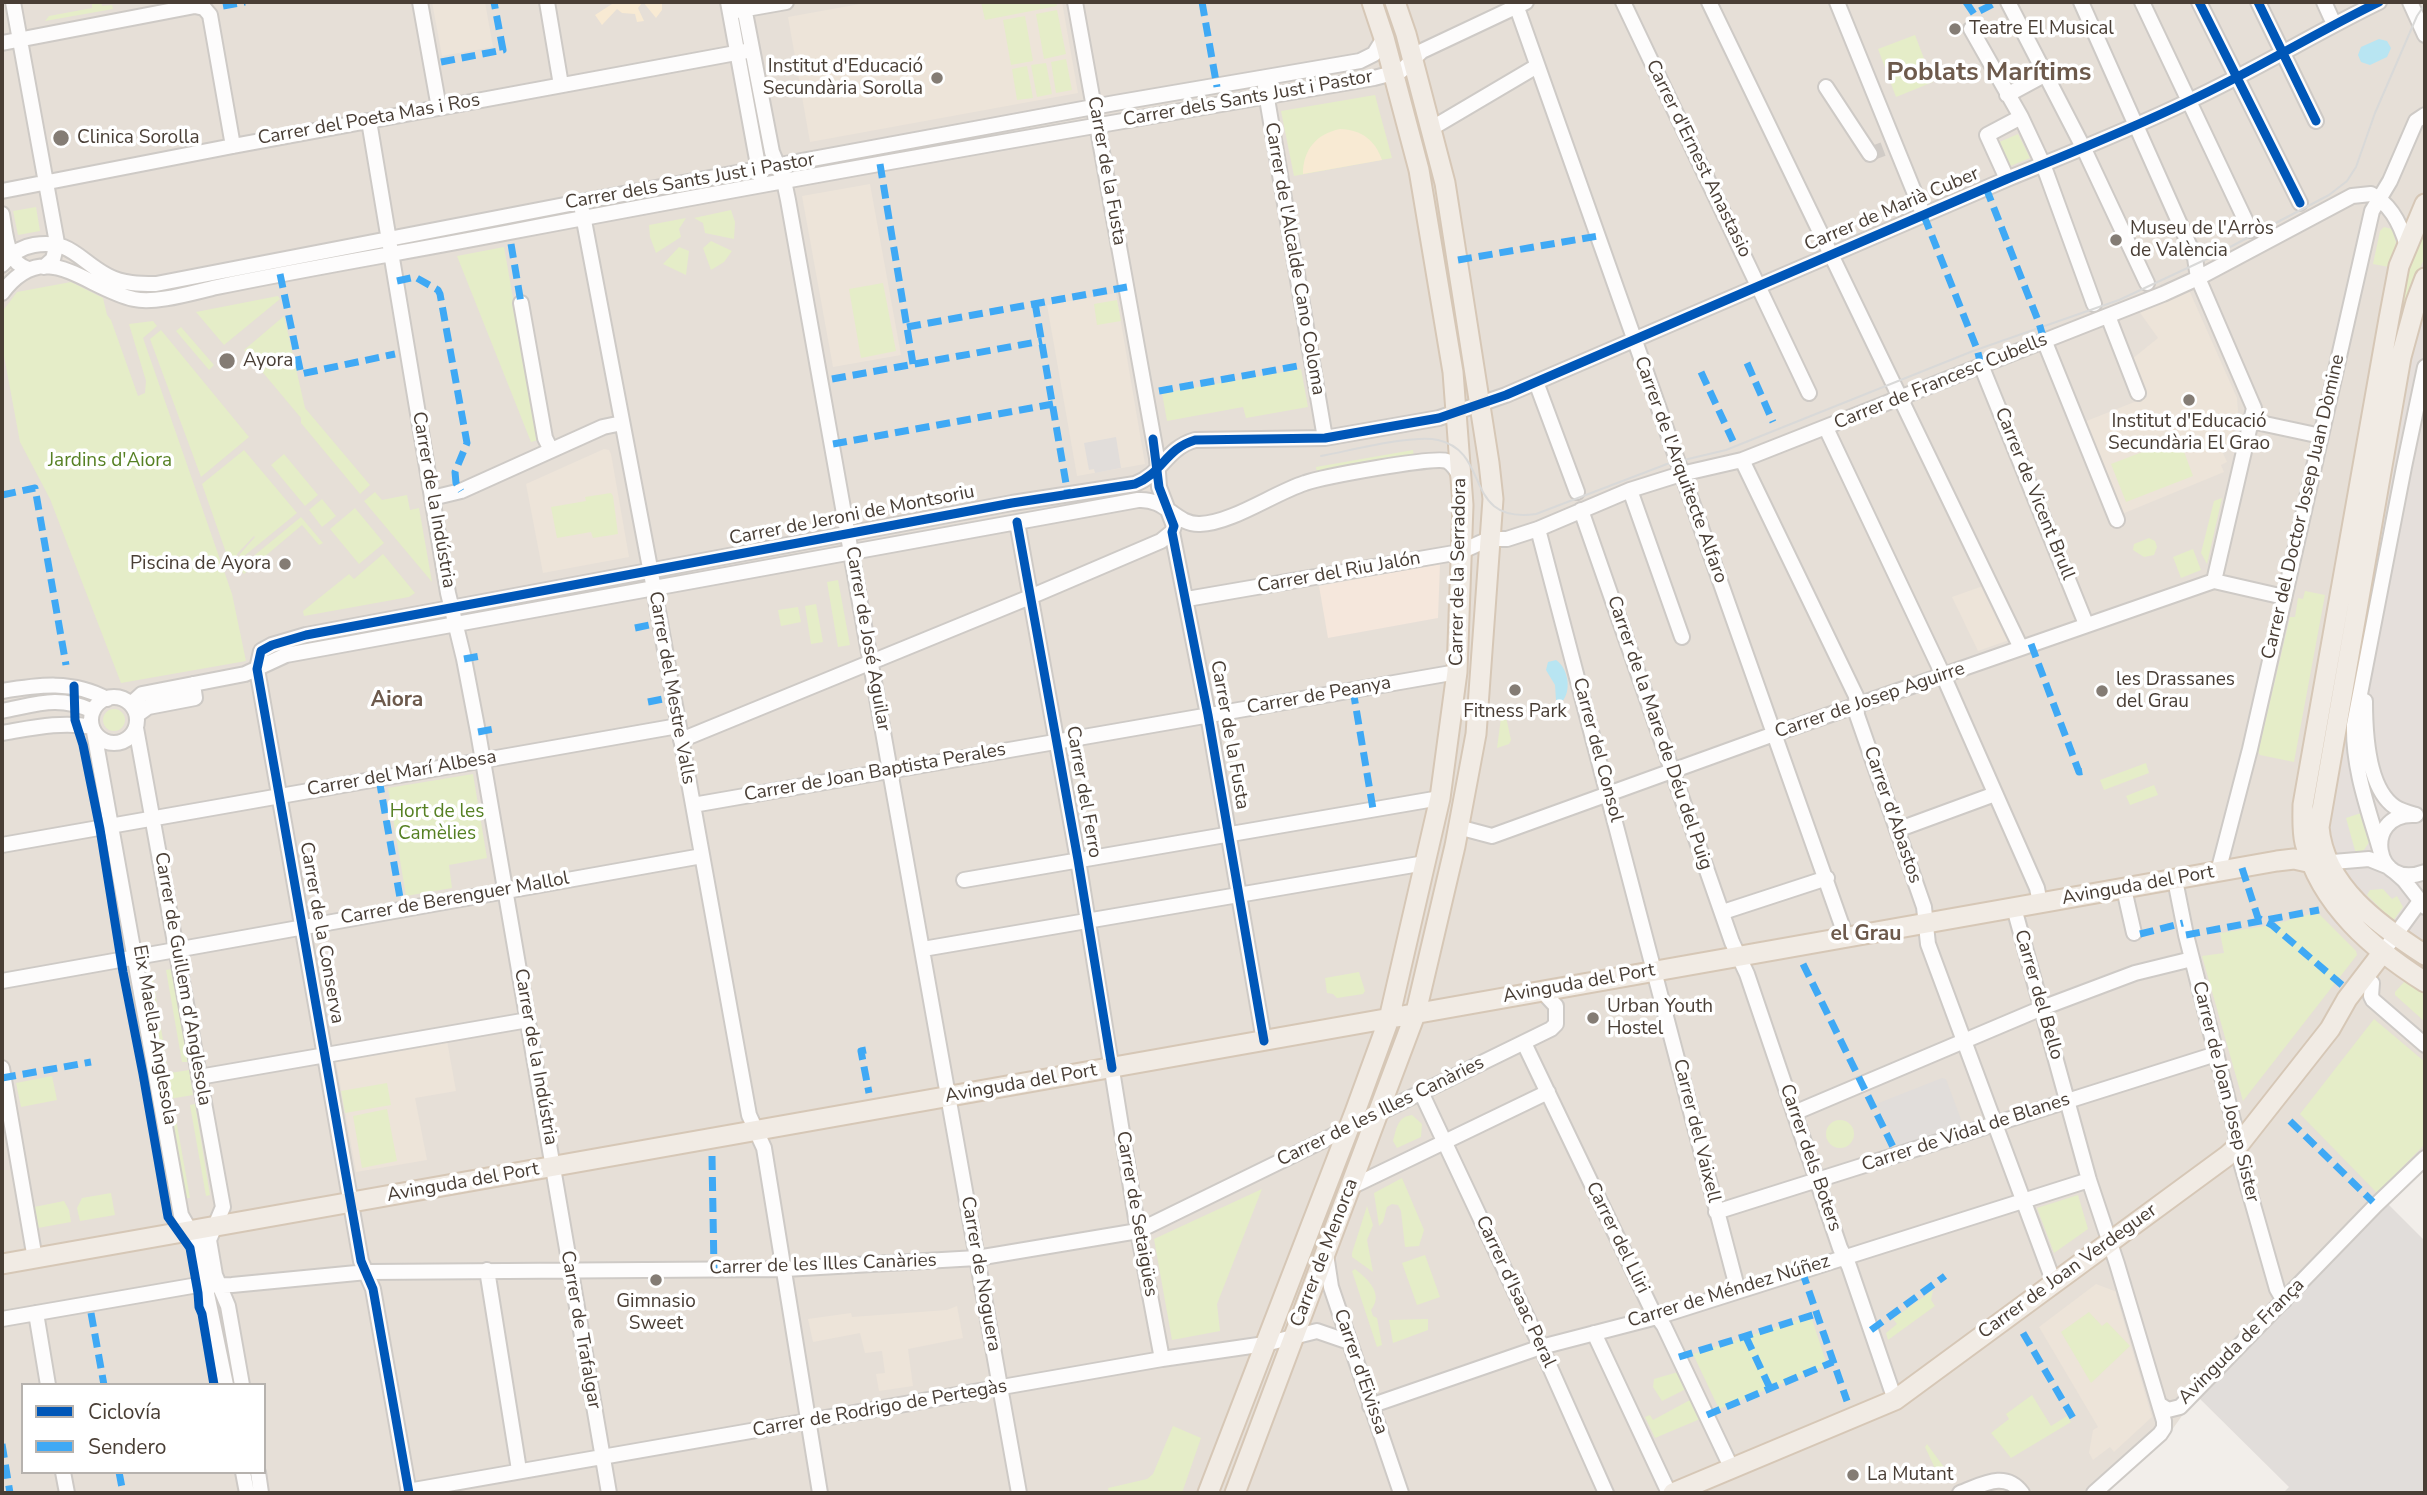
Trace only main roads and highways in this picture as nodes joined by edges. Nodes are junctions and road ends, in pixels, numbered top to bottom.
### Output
1 (1372, 2) edge
2 (1395, 2) edge
3 (2425, 204) edge
4 (2425, 278) edge
5 (2311, 859) junction
6 (2391, 950) junction
7 (2425, 955) edge
8 (2425, 968) edge
9 (2425, 982) edge
10 (1416, 1012) junction
11 (1389, 1019) junction
12 (2330, 1030) junction
13 (2, 1264) edge
14 (1208, 1493) edge
15 (1235, 1493) edge
16 (1671, 1493) edge

1 - 11 main road, Carrer de la Serradora
2 - 10 main road, Carrer de la Serradora
3 - 5 main road
4 - 5 main road
5 - 6 main road
5 - 10 main road, Avinguda del Port
6 - 7 main road
6 - 8 main road
6 - 9 main road
6 - 12 main road, Carrer de Joan Verdeguer
6 - 12 main road
10 - 11 main road, Avinguda del Port
10 - 15 main road, Carrer de Menorca
11 - 13 main road, Avinguda del Port
11 - 14 main road, Carrer de Menorca
12 - 16 main road, Carrer de Joan Verdeguer

